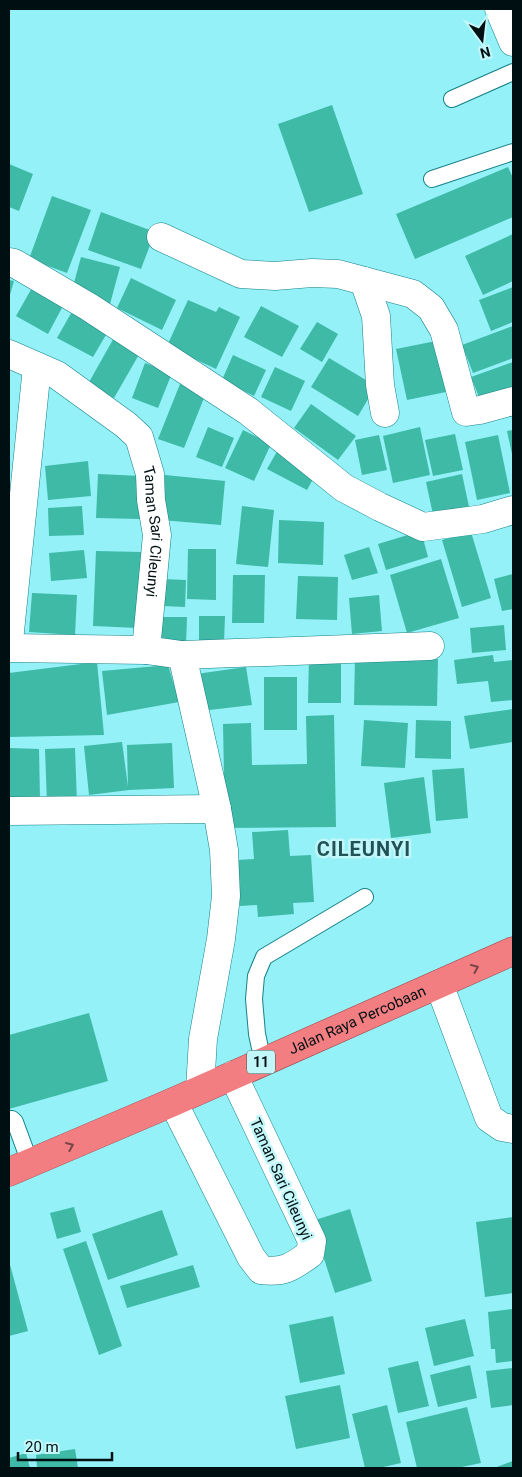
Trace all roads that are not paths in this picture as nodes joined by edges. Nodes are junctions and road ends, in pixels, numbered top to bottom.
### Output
1 (499, 9) edge
2 (513, 42) edge
3 (513, 72) edge
4 (452, 98) dead end
5 (513, 152) edge
6 (432, 180) dead end
7 (161, 237) dead end
8 (9, 262) edge
9 (364, 281) junction
10 (9, 354) edge
11 (37, 367) junction
12 (513, 401) edge
13 (385, 413) dead end
14 (513, 510) edge
15 (9, 641) edge
16 (430, 646) dead end
17 (9, 648) edge
18 (146, 650) junction
19 (182, 655) junction
20 (217, 809) junction
21 (9, 811) edge
22 (365, 897) dead end
23 (513, 951) edge
24 (439, 984) junction
25 (263, 1062) junction
26 (233, 1074) junction
27 (200, 1089) junction
28 (174, 1102) junction
29 (9, 1119) edge
30 (513, 1129) edge
31 (19, 1168) edge

1 - 2 street
3 - 4 lane
5 - 6 lane
7 - 9 street
8 - 14 street
9 - 12 street
9 - 13 street
10 - 11 street, Taman Sari Cileunyi
11 - 15 street
11 - 18 street, Taman Sari Cileunyi
16 - 19 street
17 - 18 street
18 - 19 street
19 - 20 street
20 - 21 street
20 - 27 street
22 - 25 lane
24 -> 23 highway, Jalan Raya Percobaan / 11
24 - 25 highway, Jalan Raya Percobaan / 11
24 - 30 street
25 - 26 highway, Jalan Raya Percobaan / 11
26 - 27 highway, Jalan Raya Percobaan / 11
26 - 28 street, Taman Sari Cileunyi
27 - 28 highway, Jalan Raya Percobaan / 11
31 -> 28 highway, Jalan Raya Percobaan / 11
29 - 31 lane

